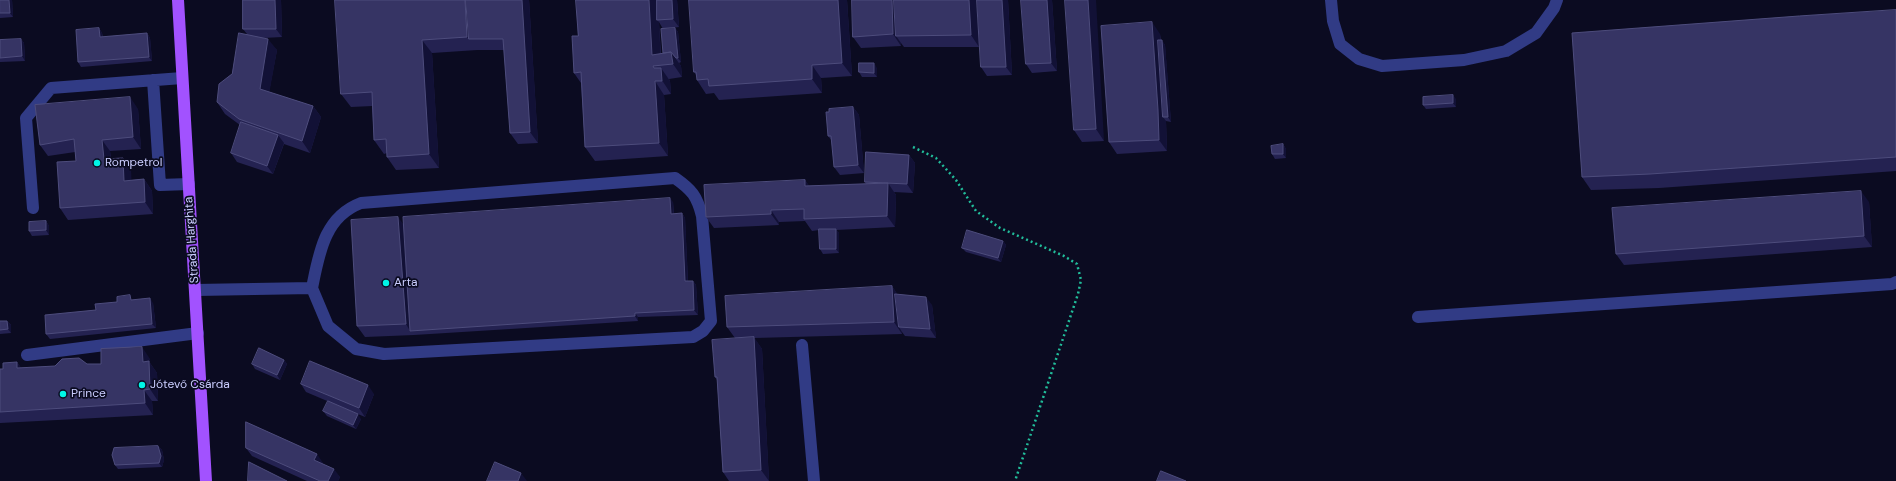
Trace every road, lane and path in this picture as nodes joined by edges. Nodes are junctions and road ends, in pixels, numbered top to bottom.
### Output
1 (178, 0) edge
2 (1331, 0) edge
3 (1557, 0) edge
4 (182, 78) junction
5 (153, 80) junction
6 (913, 148) dead end
7 (189, 184) junction
8 (33, 208) dead end
9 (1896, 282) edge
10 (312, 288) junction
11 (196, 290) junction
12 (1418, 317) dead end
13 (198, 333) junction
14 (802, 345) dead end
15 (27, 355) dead end
16 (206, 481) edge
17 (814, 481) edge
18 (1015, 481) edge

1 - 4 main road, Strada Harghita
2 - 3 lane
4 - 5 lane
4 - 7 main road, Strada Harghita
5 - 7 lane
5 - 8 lane
6 - 18 path
7 - 11 main road, Strada Harghita
9 - 12 lane
10 - 10 lane
10 - 11 lane
11 - 13 main road, Strada Harghita
13 - 15 lane
13 - 16 main road, Strada Harghita
14 - 17 lane

